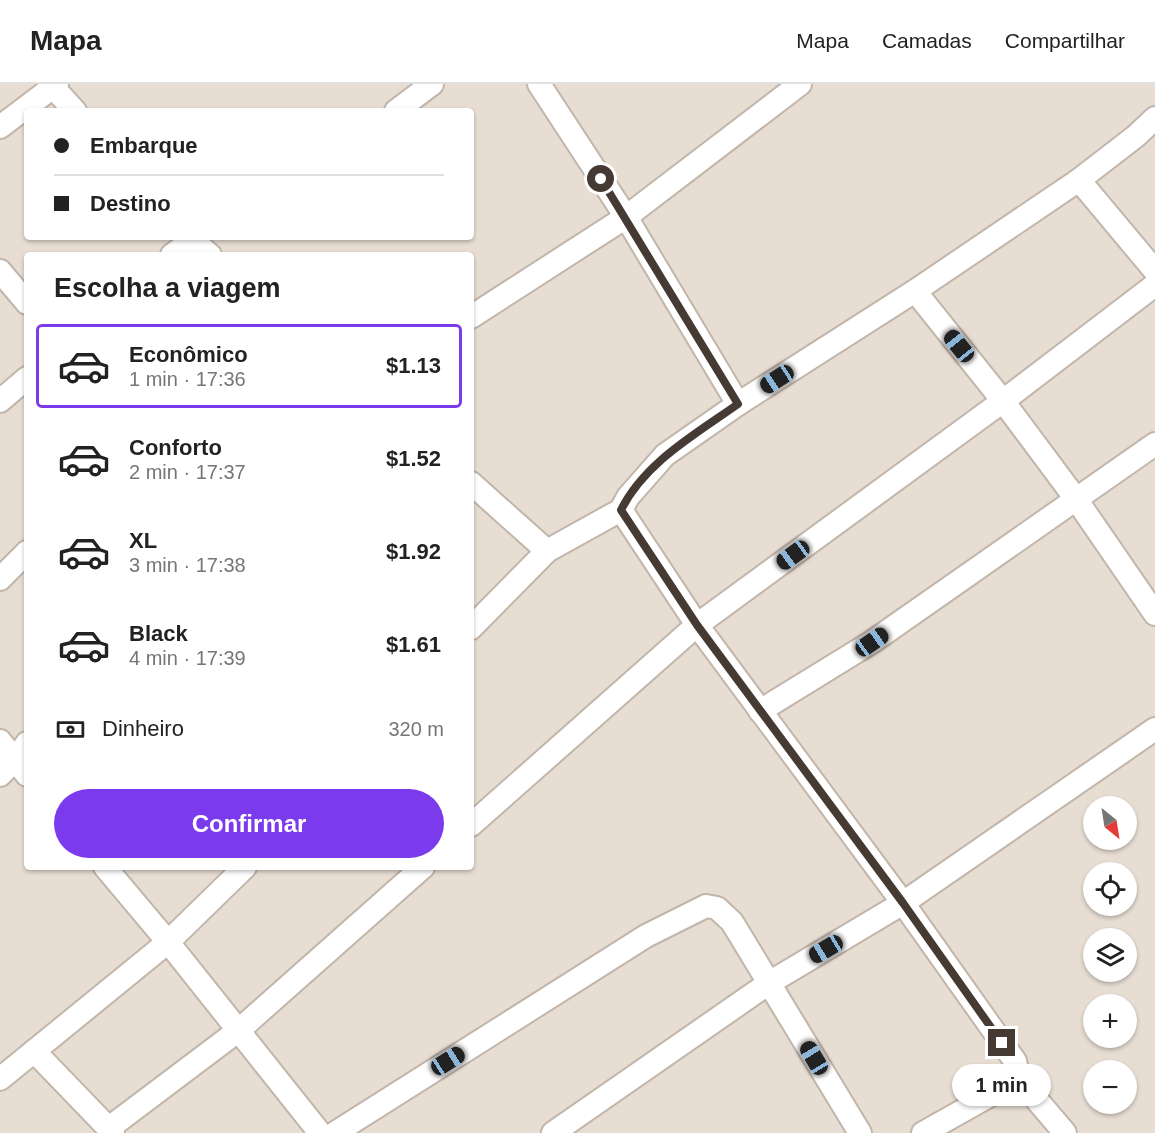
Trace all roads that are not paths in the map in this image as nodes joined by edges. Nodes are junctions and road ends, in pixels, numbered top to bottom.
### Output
1 (432, 84) edge
2 (539, 84) edge
3 (800, 84) edge
4 (53, 85) edge
5 (72, 108) edge
6 (400, 108) edge
7 (1155, 118) edge
8 (0, 127) edge
9 (1079, 180) junction
10 (626, 217) junction
11 (190, 240) edge
12 (194, 240) edge
13 (176, 252) edge
14 (207, 252) edge
15 (0, 271) edge
16 (1155, 271) edge
17 (1155, 285) edge
18 (915, 291) junction
19 (24, 299) edge
20 (474, 315) edge
21 (24, 381) edge
22 (0, 401) edge
23 (1004, 401) junction
24 (738, 404) junction
25 (1155, 444) edge
26 (474, 486) edge
27 (1076, 499) junction
28 (621, 510) junction
29 (547, 551) junction
30 (24, 555) edge
31 (0, 579) edge
32 (1155, 614) edge
33 (474, 625) edge
34 (697, 625) junction
35 (760, 711) junction
36 (1155, 729) edge
37 (0, 741) edge
38 (17, 763) edge
39 (474, 822) edge
40 (108, 870) edge
41 (242, 870) edge
42 (420, 870) edge
43 (903, 903) junction
44 (168, 942) junction
45 (769, 983) junction
46 (239, 1030) junction
47 (34, 1051) junction
48 (0, 1079) edge
49 (1018, 1079) junction
50 (111, 1131) edge
51 (320, 1133) edge
52 (335, 1133) edge
53 (553, 1133) edge
54 (860, 1133) edge
55 (922, 1133) edge
56 (1065, 1133) edge

1 - 6 street
2 - 10 street
3 - 10 street
4 - 5 street
4 - 8 street
7 - 9 street
9 - 16 street
9 - 18 street
10 - 20 street
10 - 24 street
11 - 13 street
12 - 14 street
15 - 19 street
17 - 23 street
18 - 23 street
18 - 24 street
21 - 22 street
23 - 27 street
23 - 34 street
24 - 28 street
25 - 27 street
26 - 29 street
27 - 32 street
27 - 35 street
28 - 29 street
28 - 34 street
29 - 33 street
30 - 31 street
34 - 35 street
34 - 39 street
35 - 43 street
36 - 43 street
37 - 38 street
40 - 44 street
41 - 44 street
42 - 46 street
43 - 45 street
43 - 49 street
44 - 46 street
44 - 47 street
45 - 52 street
45 - 53 street
45 - 54 street
46 - 50 street
46 - 51 street
47 - 48 street
47 - 50 street
49 - 55 street
49 - 56 street

